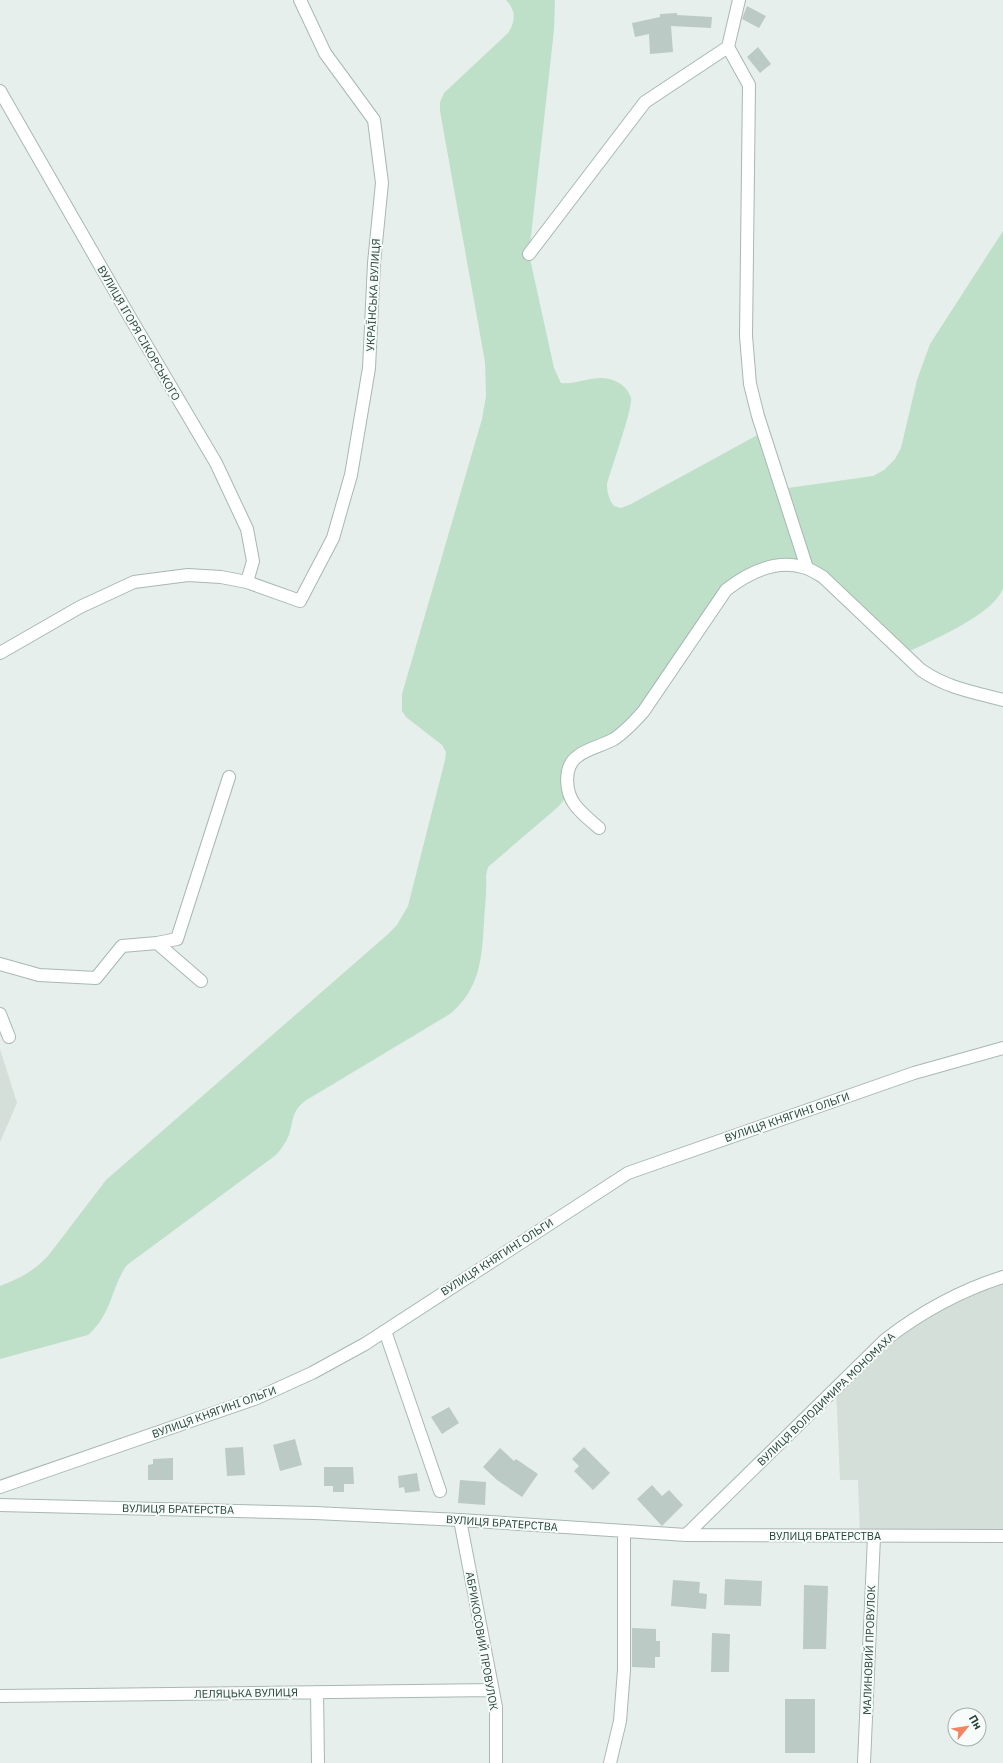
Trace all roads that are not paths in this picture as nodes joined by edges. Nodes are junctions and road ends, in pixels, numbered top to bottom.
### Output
1 (300, 0) edge
2 (739, 0) edge
3 (728, 47) junction
4 (0, 91) edge
5 (529, 254) dead end
6 (807, 568) junction
7 (247, 582) junction
8 (0, 653) edge
9 (1003, 700) edge
10 (229, 777) dead end
11 (599, 828) dead end
12 (157, 943) junction
13 (0, 964) edge
14 (201, 981) dead end
15 (0, 1014) edge
16 (9, 1037) dead end
17 (1003, 1048) edge
18 (1003, 1277) edge
19 (385, 1331) junction
20 (0, 1487) edge
21 (440, 1490) dead end
22 (0, 1505) edge
23 (460, 1520) junction
24 (624, 1531) junction
25 (686, 1535) junction
26 (1003, 1536) edge
27 (874, 1537) junction
28 (492, 1690) junction
29 (317, 1692) junction
30 (0, 1696) edge
31 (318, 1763) edge
32 (496, 1763) edge
33 (610, 1763) edge
34 (864, 1763) edge

1 - 7 street, УКРАЇНСЬКА ВУЛИЦЯ
2 - 3 street
3 - 5 street
3 - 6 street
4 - 7 street, ВУЛИЦЯ ІГОРЯ СІКОРСЬКОГО
6 - 9 street
6 - 11 street
7 - 8 street
10 - 12 street
12 - 13 street
12 - 14 street
15 - 16 street
17 - 19 street, ВУЛИЦЯ КНЯГИНІ ОЛЬГИ
18 - 25 street, ВУЛИЦЯ ВОЛОДИМИРА МОНОМАХА
19 - 20 street, ВУЛИЦЯ КНЯГИНІ ОЛЬГИ
19 - 21 street
22 - 23 street, ВУЛИЦЯ БРАТЕРСТВА
23 - 24 street, ВУЛИЦЯ БРАТЕРСТВА
23 - 28 street, АБРИКОСОВИЙ ПРОВУЛОК
24 - 25 street, ВУЛИЦЯ БРАТЕРСТВА
24 - 33 street
25 - 27 street, ВУЛИЦЯ БРАТЕРСТВА
26 - 27 street, ВУЛИЦЯ БРАТЕРСТВА
27 - 34 street, МАЛИНОВИЙ ПРОВУЛОК
28 - 29 street, ЛЕЛЯЦЬКА ВУЛИЦЯ
28 - 32 street, АБРИКОСОВИЙ ПРОВУЛОК
29 - 30 street, ЛЕЛЯЦЬКА ВУЛИЦЯ
29 - 31 street

